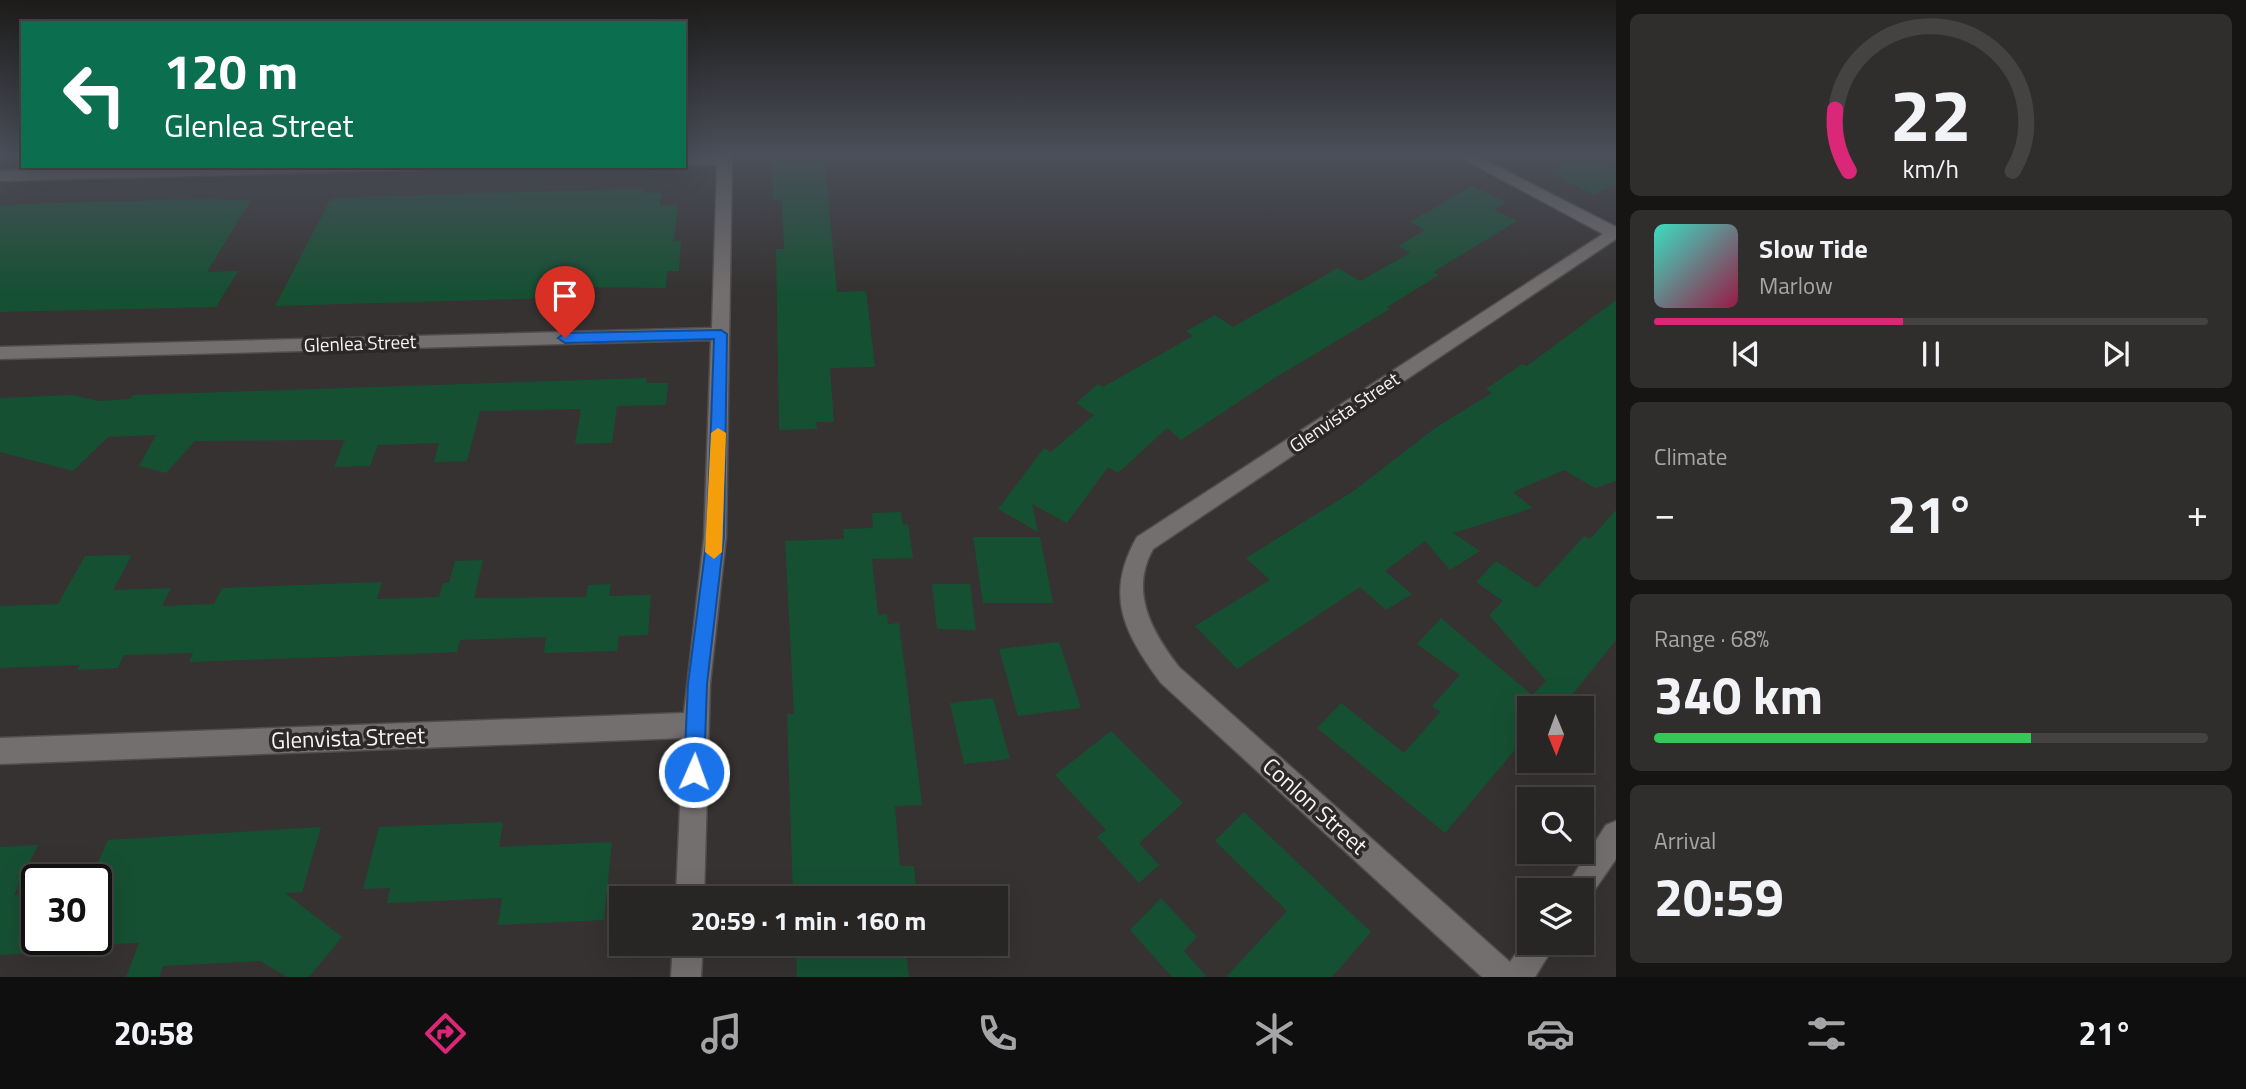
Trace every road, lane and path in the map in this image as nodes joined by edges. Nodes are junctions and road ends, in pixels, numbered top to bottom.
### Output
1 (724, 201) edge
2 (1552, 201) edge
3 (1615, 233) edge
4 (721, 334) junction
5 (0, 353) edge
6 (1137, 627) joint
7 (696, 725) junction
8 (0, 751) edge
9 (1616, 835) edge
10 (1586, 878) edge
11 (690, 886) edge
12 (1533, 955) edge
13 (688, 956) edge
14 (687, 977) edge
15 (1504, 977) edge
16 (1517, 977) edge

1 - 4 street
2 - 3 street
3 - 6 street, Glenvista Street
4 - 5 street, Glenlea Street
4 - 7 street
6 - 15 street, Conlon Street
7 - 8 street, Glenvista Street
7 - 11 street
9 - 10 street
12 - 16 street
13 - 14 street

